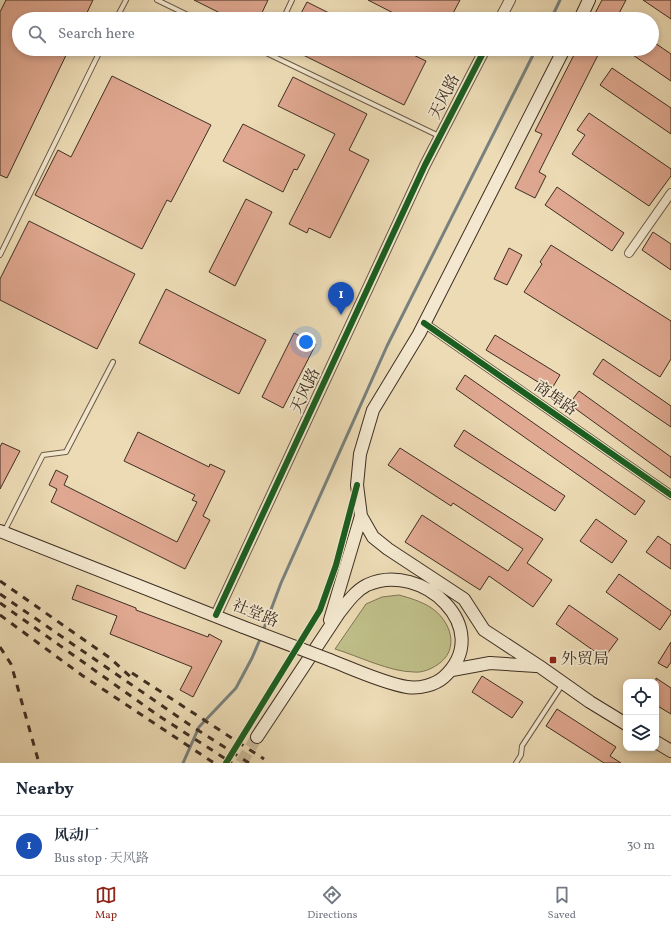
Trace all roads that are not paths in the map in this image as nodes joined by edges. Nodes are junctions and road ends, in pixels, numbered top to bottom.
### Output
1 (126, 0) edge
2 (157, 0) edge
3 (292, 0) edge
4 (510, 0) edge
5 (589, 0) edge
6 (120, 12) edge
7 (182, 12) edge
8 (286, 12) edge
9 (504, 12) edge
10 (583, 12) edge
11 (98, 56) edge
12 (277, 56) edge
13 (481, 56) edge
14 (560, 56) edge
15 (440, 136) junction
16 (671, 193) edge
17 (628, 253) dead end
18 (0, 255) edge
19 (424, 323) junction
20 (113, 362) dead end
21 (671, 495) edge
22 (361, 516) junction
23 (2, 532) edge
24 (216, 615) junction
25 (459, 623) junction
26 (484, 630) junction
27 (326, 632) junction
28 (539, 666) junction
29 (452, 670) junction
30 (564, 684) junction
31 (623, 722) edge
32 (257, 737) tunnel mouth
33 (659, 744) edge
34 (671, 751) edge
35 (516, 763) edge

1 - 6 lane
2 - 7 lane
3 - 8 lane
4 - 9 street
5 - 10 main road
11 - 18 lane
12 - 15 lane
13 - 15 street, 天风路
14 - 19 main road
15 - 24 street, 天风路
16 - 17 street
19 - 21 street, 商埠路
19 - 22 main road
20 - 23 lane
22 - 26 main road
22 - 27 main road
23 - 24 main road, 社堂路
24 - 29 main road, 社堂路, bridge
25 - 26 main road
25 - 27 main road
25 - 29 main road
26 - 28 main road
27 - 32 main road
28 - 29 main road
28 - 30 main road
30 - 31 main road
30 - 35 lane
33 - 34 main road

